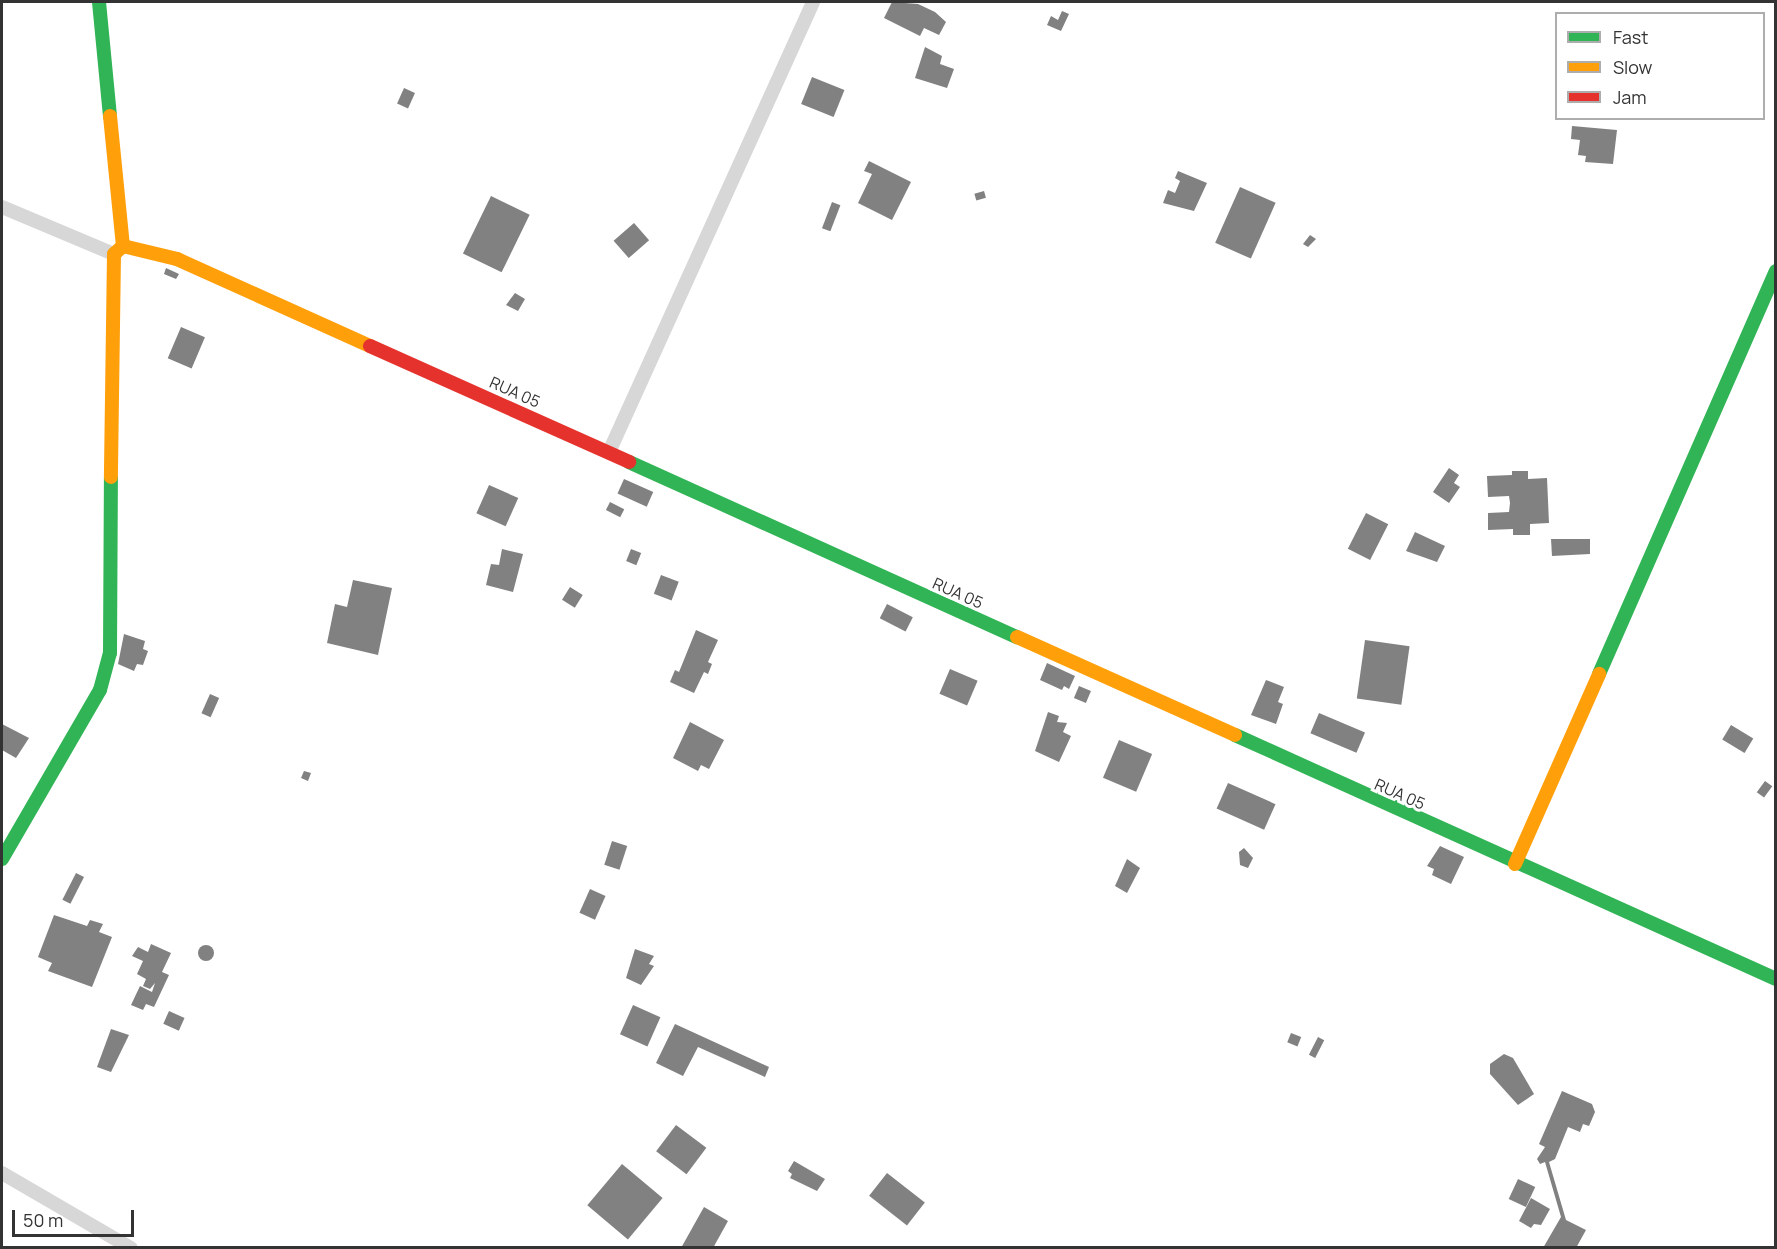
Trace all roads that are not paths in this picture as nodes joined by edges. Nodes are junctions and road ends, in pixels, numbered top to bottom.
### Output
1 (99, 2) edge
2 (813, 2) edge
3 (2, 207) edge
4 (118, 250) junction
5 (1776, 271) edge
6 (609, 452) junction
7 (3, 854) edge
8 (1515, 864) junction
9 (1776, 980) edge
10 (2, 1173) edge
11 (131, 1248) edge

1 - 4 street
2 - 6 street
3 - 4 street
4 - 6 street, RUA 05
4 - 7 street
5 - 8 street
6 - 8 street, RUA 05
8 - 9 street, RUA 05
10 - 11 street

